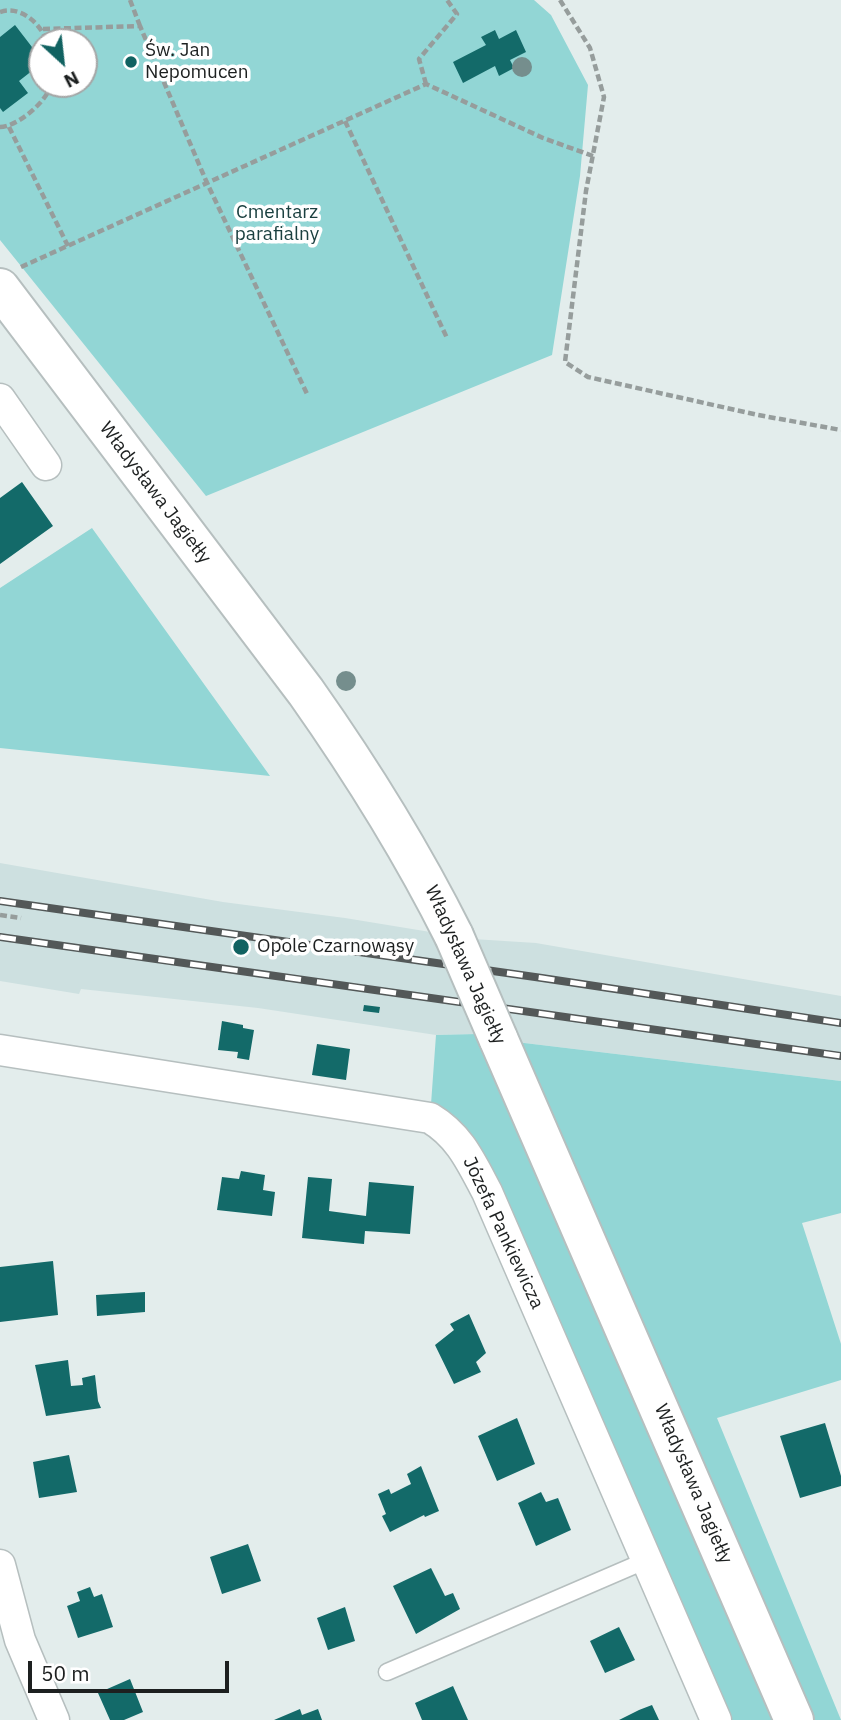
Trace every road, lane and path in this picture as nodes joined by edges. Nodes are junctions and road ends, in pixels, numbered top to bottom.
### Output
1 (130, 0) edge
2 (447, 0) edge
3 (560, 0) edge
4 (0, 12) edge
5 (140, 26) junction
6 (42, 28) edge
7 (75, 28) edge
8 (426, 85) junction
9 (43, 98) edge
10 (345, 121) junction
11 (0, 127) edge
12 (9, 127) junction
13 (593, 156) junction
14 (207, 183) junction
15 (68, 246) junction
16 (6, 280) edge
17 (447, 338) dead end
18 (308, 396) dead end
19 (0, 399) edge
20 (841, 430) edge
21 (47, 465) dead end
22 (0, 915) edge
23 (21, 918) dead end
24 (0, 1050) edge
25 (647, 1560) junction
26 (2, 1584) edge
27 (387, 1672) dead end
28 (54, 1720) edge
29 (716, 1720) edge
30 (793, 1720) edge

1 - 5 path
2 - 8 path
3 - 13 path
4 - 6 path
5 - 7 path
5 - 14 path
8 - 10 path
8 - 13 path
9 - 12 path
10 - 14 path
10 - 17 path
11 - 12 path
12 - 15 path
13 - 20 path
14 - 15 path
14 - 18 path
15 - 16 path
16 - 30 street, Władysława Jagiełły, bridge
19 - 21 street
22 - 23 path
24 - 25 street, Józefa Pankiewicza
25 - 27 lane
25 - 29 street, Józefa Pankiewicza
26 - 28 street

